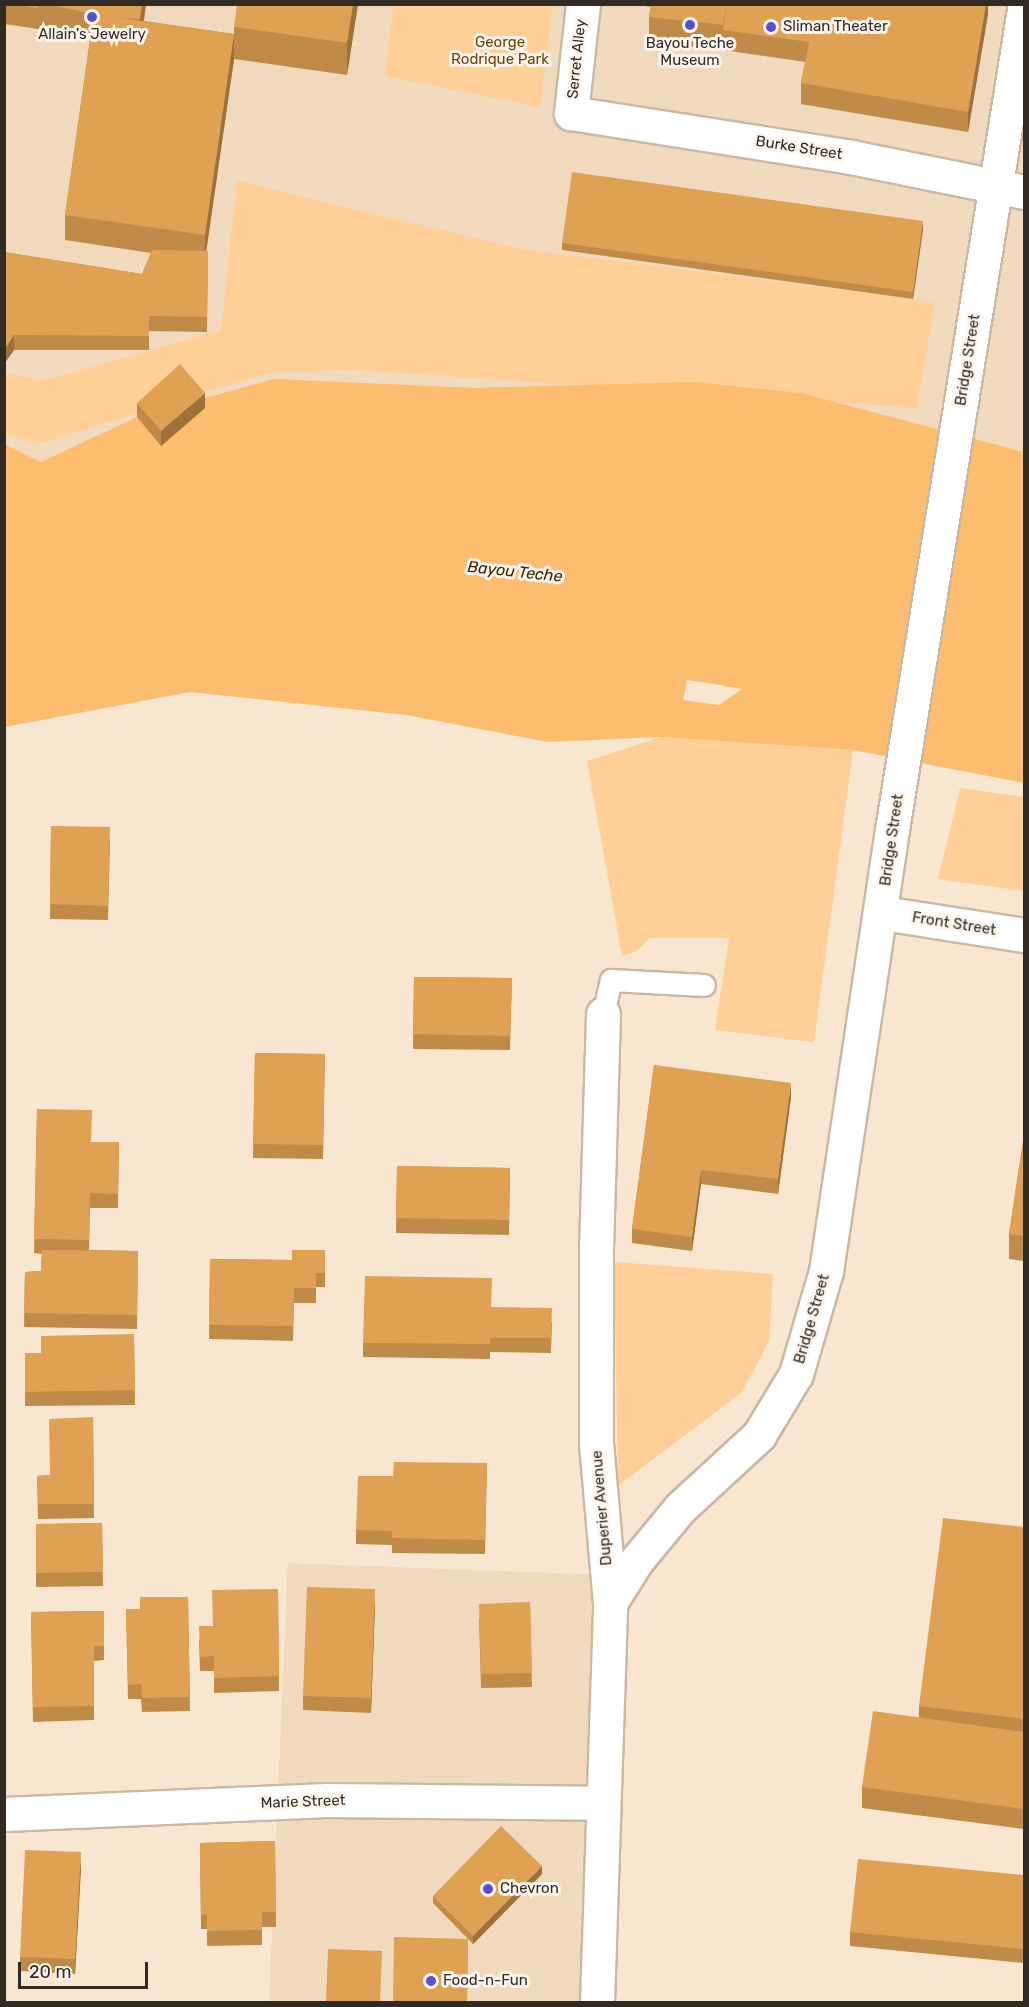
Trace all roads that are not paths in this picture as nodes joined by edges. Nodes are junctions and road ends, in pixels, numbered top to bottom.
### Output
1 (583, 4) edge
2 (1024, 10) edge
3 (571, 113) joint
4 (1011, 189) edge
5 (883, 913) junction
6 (1024, 935) edge
7 (704, 985) dead end
8 (603, 1014) joint
9 (610, 1603) junction
10 (601, 1803) junction
11 (4, 1814) edge
12 (597, 2002) edge

1 - 3 main road, Serret Alley
2 - 4 main road, Bridge Street
3 - 4 main road, Burke Street
4 - 5 main road, Bridge Street
5 - 6 main road, Front Street
5 - 9 main road, Bridge Street
7 - 8 lane
8 - 9 main road, Duperier Avenue
9 - 10 main road, Duperier Avenue
10 - 11 main road, Marie Street
10 - 12 main road, Duperier Avenue

